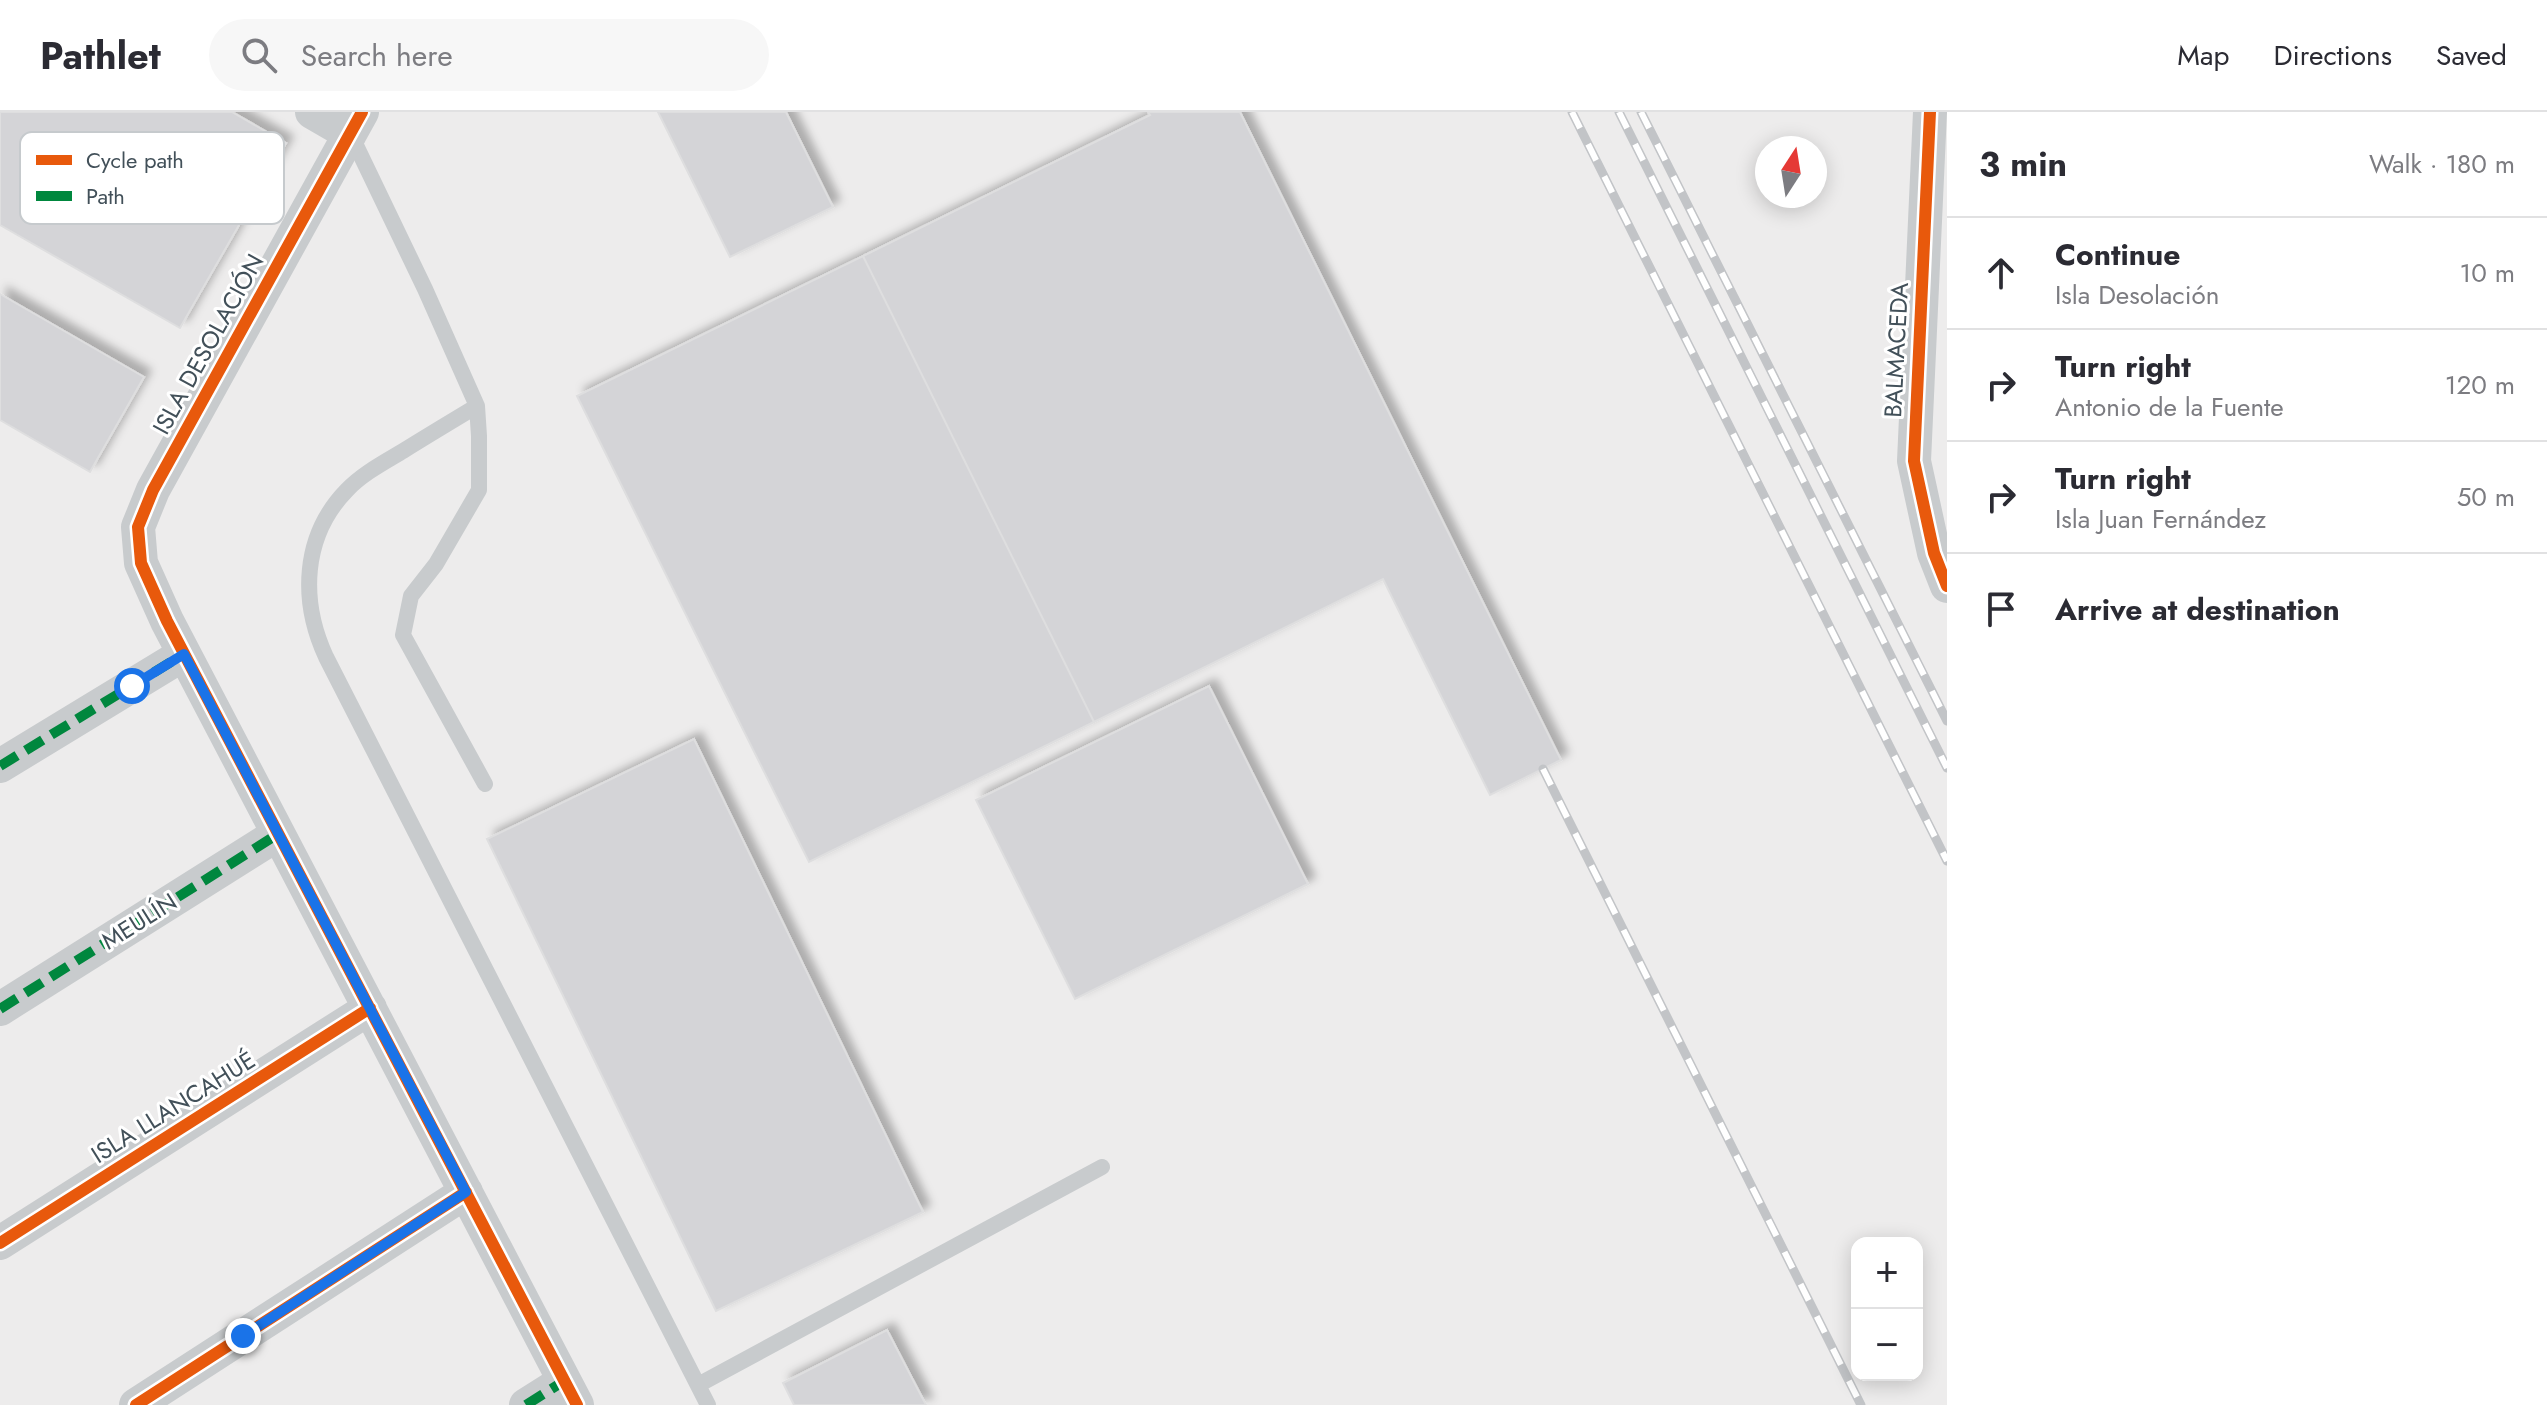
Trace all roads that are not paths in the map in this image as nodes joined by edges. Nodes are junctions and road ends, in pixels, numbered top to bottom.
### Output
1 (312, 112) edge
2 (1930, 112) edge
3 (356, 123) edge
4 (477, 406) junction
5 (1947, 586) edge
6 (184, 654) junction
7 (0, 766) edge
8 (485, 784) dead end
9 (278, 834) junction
10 (370, 1008) junction
11 (0, 1009) edge
12 (1102, 1167) dead end
13 (466, 1192) junction
14 (0, 1243) edge
15 (698, 1385) junction
16 (571, 1393) edge
17 (136, 1405) edge
18 (526, 1405) edge
19 (708, 1405) edge

1 - 3 street
2 - 5 street, BALMACEDA
3 - 4 lane
3 - 6 street, ISLA DESOLACIÓN
4 - 8 lane
4 - 15 lane
6 - 7 street
6 - 9 street
9 - 10 street
9 - 11 street, MEULÍN
10 - 13 street
10 - 14 street, ISLA LLANCAHUÉ
12 - 15 lane
13 - 16 street
13 - 17 street
15 - 19 lane
16 - 18 street

